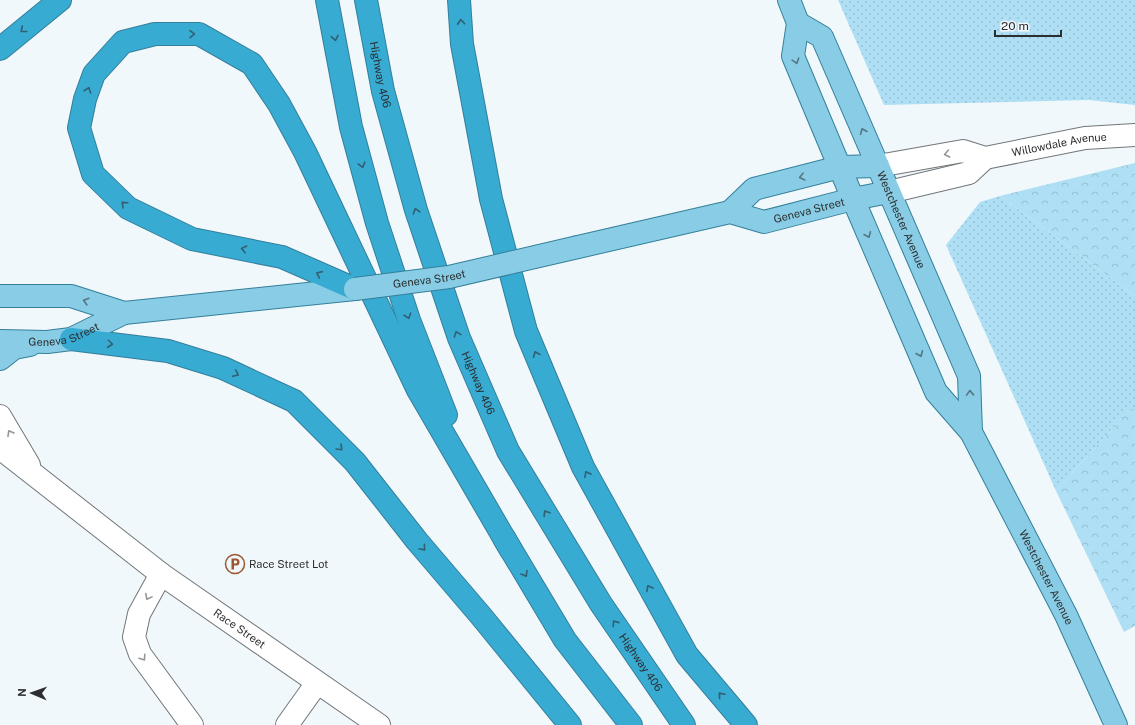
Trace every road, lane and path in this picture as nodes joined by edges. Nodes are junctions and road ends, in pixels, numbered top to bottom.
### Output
1 (327, 0) edge
2 (366, 0) edge
3 (459, 0) edge
4 (789, 0) edge
5 (54, 5) edge
6 (798, 22) junction
7 (0, 49) edge
8 (1135, 135) edge
9 (984, 158) junction
10 (878, 166) junction
11 (840, 168) junction
12 (889, 192) junction
13 (853, 199) junction
14 (730, 212) junction
15 (355, 289) junction
16 (0, 296) edge
17 (124, 313) junction
18 (71, 339) junction
19 (0, 341) edge
20 (47, 342) junction
21 (0, 359) edge
22 (0, 416) edge
23 (971, 432) junction
24 (0, 448) edge
25 (34, 474) junction
26 (511, 550) junction
27 (161, 574) junction
28 (317, 683) junction
29 (192, 725) edge
30 (287, 725) edge
31 (379, 725) edge
32 (570, 725) edge
33 (632, 725) edge
34 (684, 725) edge
35 (746, 725) edge
36 (1116, 725) edge

1 -> 26 highway
34 -> 2 highway, Highway 406
35 -> 3 highway
4 - 6 main road
5 -> 7 highway
10 -> 6 main road, Westchester Avenue
6 -> 11 main road, Westchester Avenue
8 - 9 street, Willowdale Avenue
9 -> 10 street, Willowdale Avenue
9 - 12 street
10 - 11 main road
10 - 12 main road, Westchester Avenue
11 - 13 main road, Westchester Avenue
11 -> 14 main road
12 - 13 main road, Geneva Street
23 -> 12 main road, Westchester Avenue
13 - 14 main road, Geneva Street
13 -> 23 main road, Westchester Avenue
14 - 15 main road, Geneva Street, bridge
15 - 17 main road, Geneva Street
15 -> 26 highway
17 -> 16 main road, Geneva Street
17 - 18 main road, Geneva Street
18 - 20 main road, Geneva Street
18 -> 32 highway
19 - 20 main road, Geneva Street
20 - 21 main road
25 -> 22 street, Race Street
23 - 36 main road, Westchester Avenue
24 - 25 street, Race Street
25 - 27 street, Race Street
26 -> 33 highway
27 - 28 street, Race Street
27 -> 29 street
28 - 30 street
28 - 31 street, Race Street

